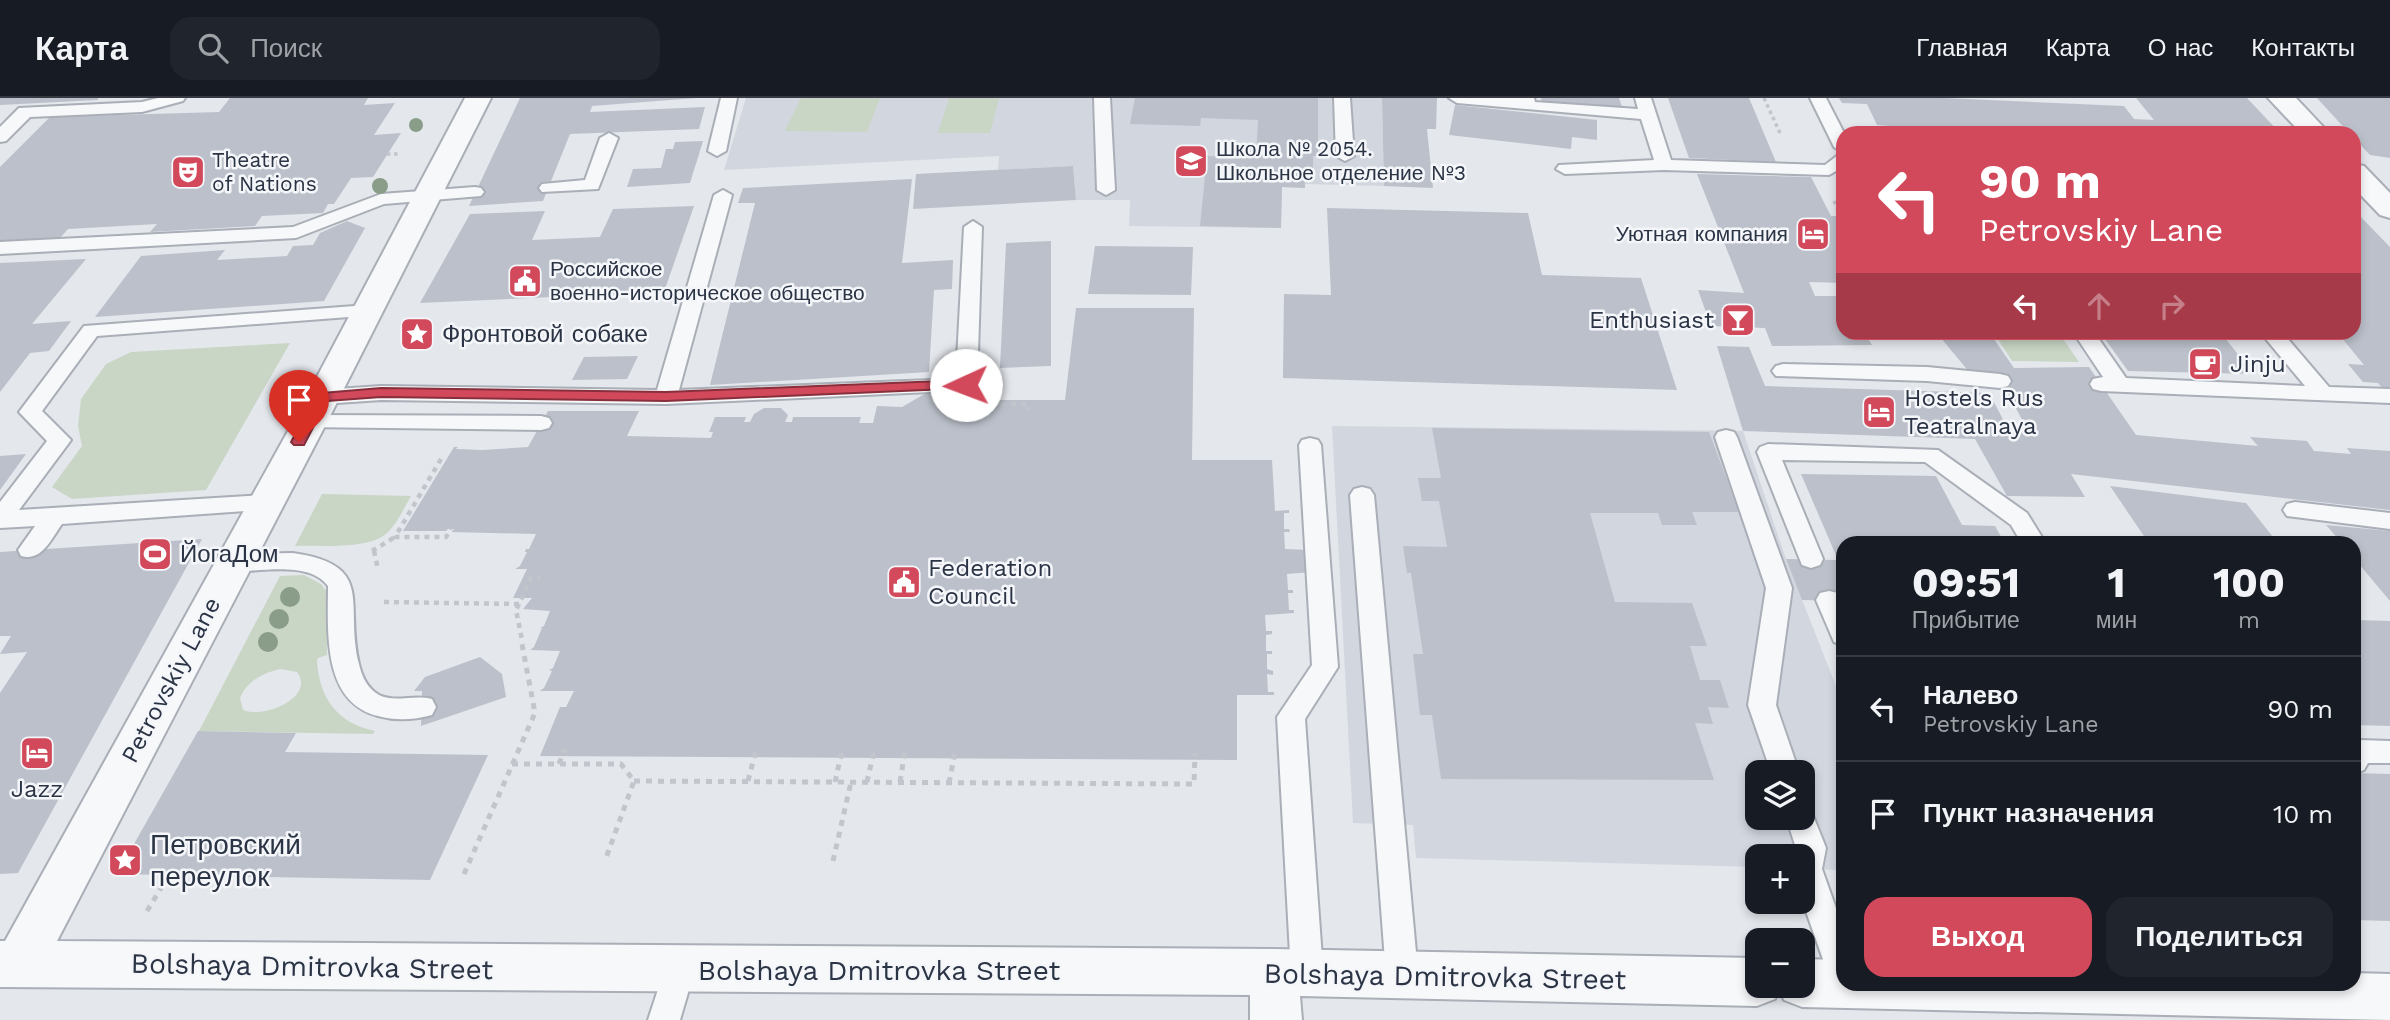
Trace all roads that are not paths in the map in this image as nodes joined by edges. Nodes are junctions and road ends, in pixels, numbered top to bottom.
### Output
1 (177, 98) edge
2 (478, 98) edge
3 (729, 98) edge
4 (1102, 98) edge
5 (1342, 98) edge
6 (1457, 98) edge
7 (1818, 98) edge
8 (2281, 98) edge
9 (1527, 102) edge
10 (1645, 107) edge
11 (26, 112) junction
12 (0, 113) edge
13 (2309, 126) edge
14 (1836, 133) edge
15 (0, 137) edge
16 (609, 138) dead end
17 (717, 150) dead end
18 (1345, 156) dead end
19 (1836, 164) edge
20 (1664, 165) junction
21 (1565, 169) dead end
22 (2361, 179) edge
23 (548, 188) dead end
24 (1106, 190) dead end
25 (475, 192) dead end
26 (428, 195) junction
27 (723, 195) dead end
28 (2390, 209) edge
29 (974, 227) dead end
30 (0, 248) edge
31 (368, 311) junction
32 (2087, 340) edge
33 (2277, 340) edge
34 (1783, 371) dead end
35 (2000, 381) dead end
36 (2323, 393) junction
37 (2390, 396) edge
38 (666, 397) junction
39 (316, 409) junction
40 (541, 423) dead end
41 (1727, 437) dead end
42 (1310, 445) dead end
43 (1362, 495) dead end
44 (266, 503) junction
45 (2295, 510) dead end
46 (55, 517) junction
47 (0, 519) edge
48 (2390, 520) edge
49 (2029, 536) edge
50 (30, 551) dead end
51 (1811, 559) dead end
52 (234, 563) junction
53 (1829, 600) dead end
54 (1836, 618) edge
55 (422, 707) dead end
56 (2361, 751) edge
57 (2390, 752) edge
58 (1781, 760) edge
59 (1805, 830) edge
60 (1836, 954) edge
61 (10, 964) edge
62 (679, 970) junction
63 (1290, 972) junction
64 (1402, 974) junction
65 (1745, 982) edge
66 (1815, 983) edge
67 (1836, 984) edge
68 (1968, 991) edge
69 (2356, 993) edge
70 (2248, 1007) edge
71 (664, 1020) edge
72 (1276, 1020) edge

1 - 11 lane
2 - 26 street, Petrovskiy Lane
3 - 17 lane
4 - 24 lane
5 - 18 lane
6 - 9 lane
7 - 14 lane
8 - 13 street
9 - 10 lane
10 - 20 lane
11 - 12 lane
11 - 15 lane
16 - 23 lane
19 - 20 lane
20 - 21 lane
22 - 28 street
25 - 26 lane
26 - 30 lane
26 - 31 street, Petrovskiy Lane
27 - 38 lane
29 - 38 lane
31 - 39 street, Petrovskiy Lane
31 - 47 lane
32 - 36 lane
33 - 36 lane
34 - 35 lane
36 - 37 lane
38 - 39 lane
39 - 40 lane
39 - 44 street, Petrovskiy Lane
41 - 58 lane
42 - 63 lane
43 - 64 lane
44 - 46 lane
44 - 52 street, Petrovskiy Lane
45 - 48 lane
46 - 47 lane
46 - 50 lane
49 - 51 lane
52 - 55 lane
52 - 61 street, Petrovskiy Lane
53 - 54 lane
56 - 57 lane
59 - 60 lane
61 - 62 street, Bolshaya Dmitrovka Street
62 - 63 street, Bolshaya Dmitrovka Street
62 - 71 lane
63 - 64 street, Bolshaya Dmitrovka Street
63 - 72 street
64 - 65 street, Bolshaya Dmitrovka Street
66 - 67 street
68 - 70 street
69 - 70 street

